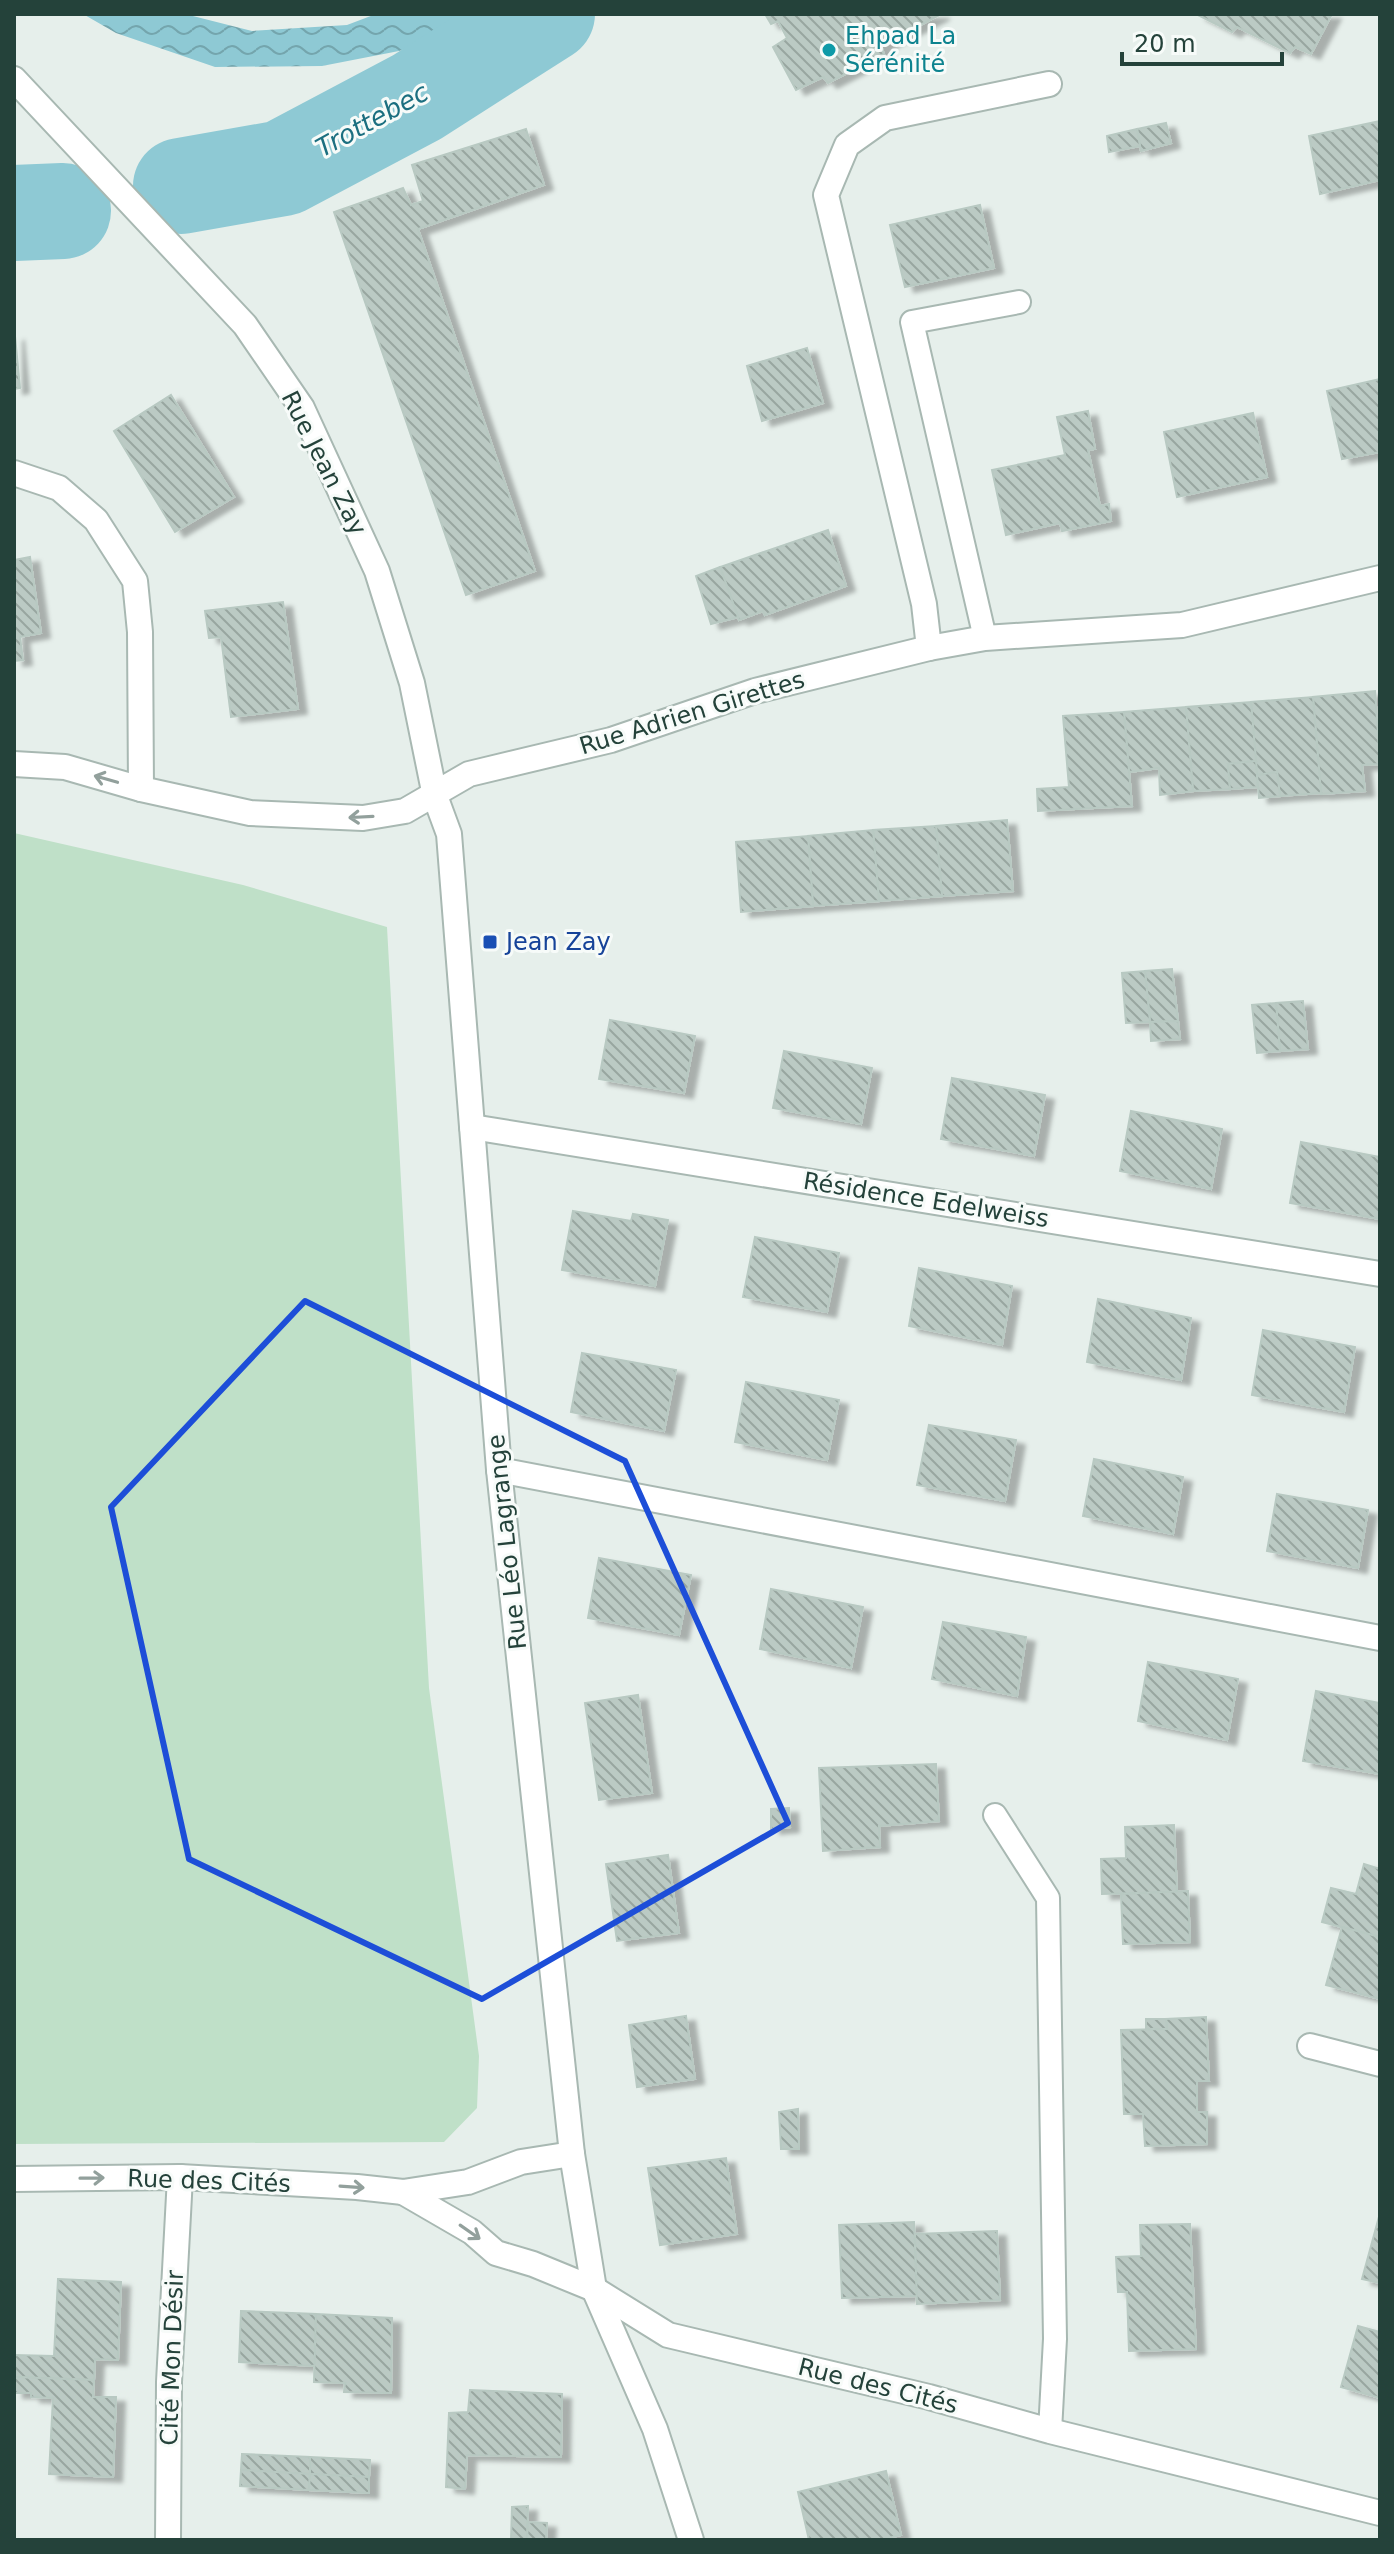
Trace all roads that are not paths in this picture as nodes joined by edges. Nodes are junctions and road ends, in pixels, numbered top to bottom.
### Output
1 (14, 79) edge
2 (1049, 84) dead end
3 (1019, 302) dead end
4 (14, 473) edge
5 (1380, 578) edge
6 (985, 638) junction
7 (929, 648) junction
8 (14, 764) edge
9 (141, 789) junction
10 (435, 796) junction
11 (472, 1127) junction
12 (1380, 1274) edge
13 (499, 1470) junction
14 (1380, 1638) edge
15 (995, 1815) dead end
16 (1310, 2046) dead end
17 (1380, 2064) edge
18 (572, 2154) junction
19 (180, 2177) junction
20 (14, 2179) edge
21 (403, 2192) junction
22 (594, 2289) junction
23 (1050, 2431) junction
24 (1380, 2513) edge
25 (168, 2540) edge
26 (691, 2540) edge

1 - 10 street, Rue Jean Zay
2 - 7 street
3 - 6 lane
4 - 9 street
5 - 6 street, Rue Adrien Girettes
6 - 7 street, Rue Adrien Girettes
7 - 10 street, Rue Adrien Girettes
9 -> 8 street, Rue Adrien Girettes
10 -> 9 street, Rue Adrien Girettes
10 - 11 street, Rue Léo Lagrange
11 - 12 street, Résidence Edelweiss
11 - 13 street, Rue Léo Lagrange
13 - 14 street
13 - 18 street, Rue Léo Lagrange
15 - 23 lane
16 - 17 street
18 - 21 street, Rue des Cités
18 - 22 street, Rue Léo Lagrange
20 -> 19 street, Rue des Cités
19 -> 21 street, Rue des Cités
19 - 25 street, Cité Mon Désir
21 -> 22 street, Rue des Cités
22 - 23 street, Rue des Cités
22 - 26 street, Rue Léo Lagrange
23 - 24 street, Rue des Cités

